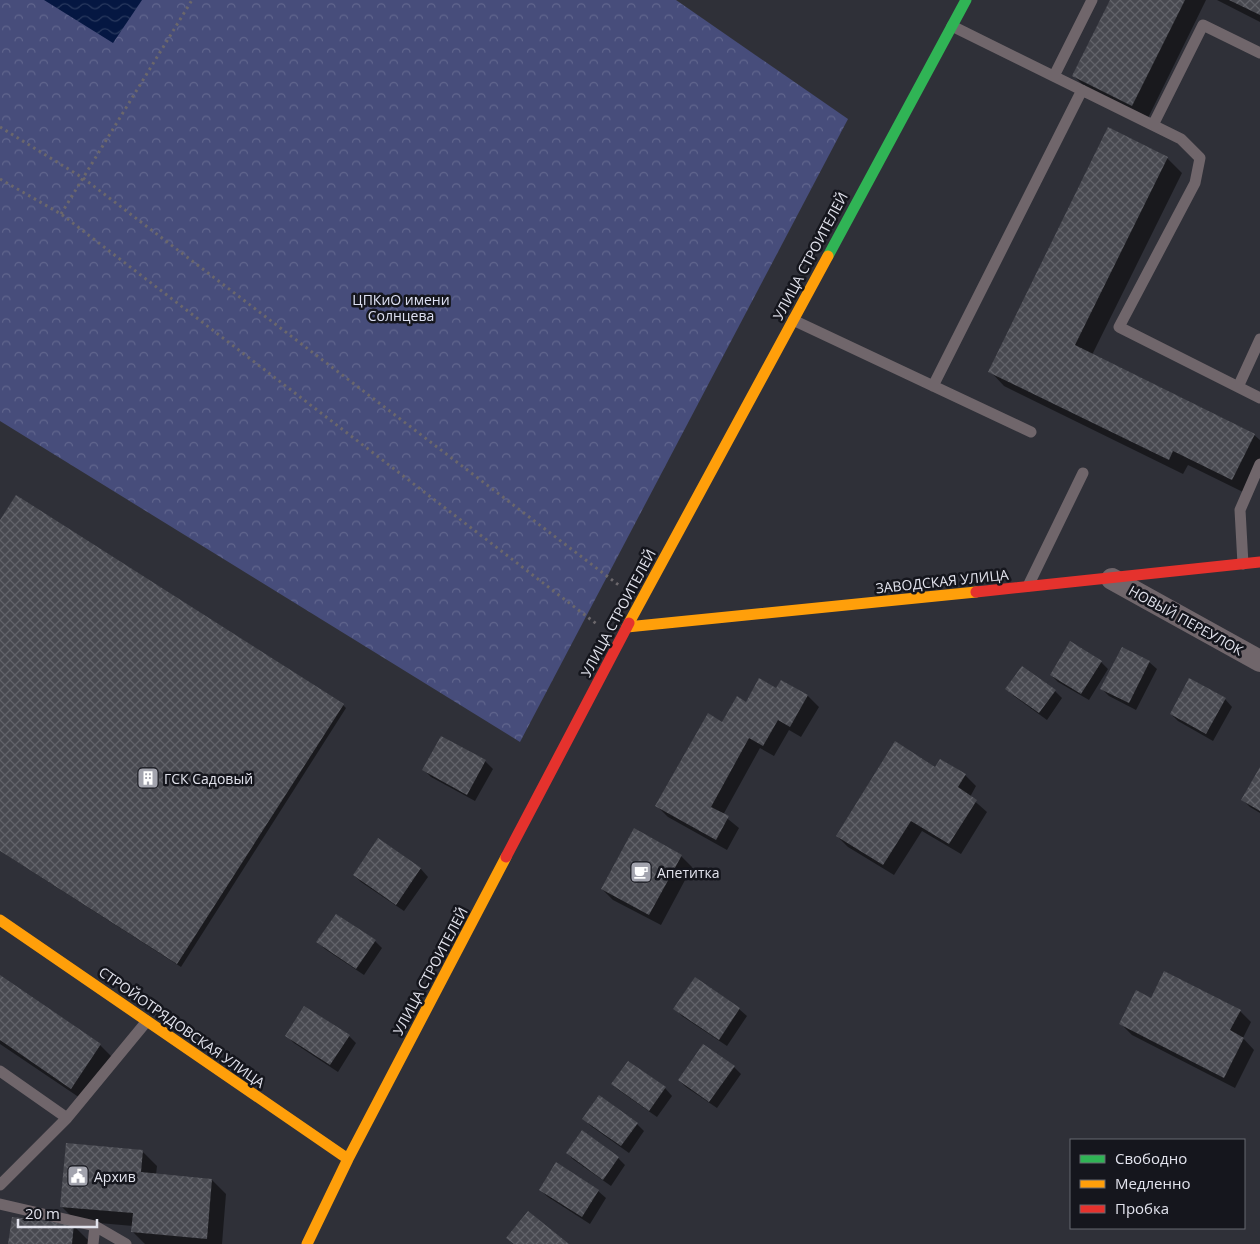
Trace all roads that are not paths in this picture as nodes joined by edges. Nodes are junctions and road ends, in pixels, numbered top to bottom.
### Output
1 (966, 0) edge
2 (1092, 0) edge
3 (952, 26) junction
4 (1260, 53) edge
5 (1054, 76) junction
6 (1082, 90) junction
7 (1153, 125) junction
8 (793, 320) junction
9 (1260, 339) edge
10 (933, 386) junction
11 (1238, 387) junction
12 (1260, 398) edge
13 (1031, 432) dead end
14 (1260, 464) edge
15 (1083, 473) dead end
16 (1260, 562) edge
17 (1243, 564) junction
18 (1112, 579) junction
19 (1027, 587) junction
20 (627, 627) junction
21 (1260, 662) edge
22 (0, 920) edge
23 (147, 1021) junction
24 (0, 1072) edge
25 (67, 1118) junction
26 (348, 1159) junction
27 (0, 1185) edge
28 (0, 1204) edge
29 (95, 1226) junction
30 (93, 1244) edge
31 (126, 1244) edge
32 (307, 1244) edge

1 - 3 main road, УЛИЦА СТРОИТЕЛЕЙ
2 - 5 lane
3 - 5 lane
3 - 8 main road, УЛИЦА СТРОИТЕЛЕЙ
4 - 7 lane
5 - 6 lane
6 - 7 lane
6 - 10 lane
7 - 11 lane
8 - 10 lane
8 - 20 main road, УЛИЦА СТРОИТЕЛЕЙ
9 - 11 lane
10 - 13 lane
11 - 12 lane
14 - 17 lane
15 - 19 lane
16 - 17 main road, ЗАВОДСКАЯ УЛИЦА
17 - 18 main road, ЗАВОДСКАЯ УЛИЦА
18 - 19 main road, ЗАВОДСКАЯ УЛИЦА
18 - 21 street, НОВЫЙ ПЕРЕУЛОК
19 - 20 main road, ЗАВОДСКАЯ УЛИЦА
20 - 26 main road, УЛИЦА СТРОИТЕЛЕЙ
22 - 23 main road, СТРОЙОТРЯДОВСКАЯ УЛИЦА
23 - 25 lane
23 - 26 main road, СТРОЙОТРЯДОВСКАЯ УЛИЦА
24 - 25 lane
25 - 27 lane
26 - 32 main road, УЛИЦА СТРОИТЕЛЕЙ
28 - 29 lane
29 - 30 lane
29 - 31 lane

